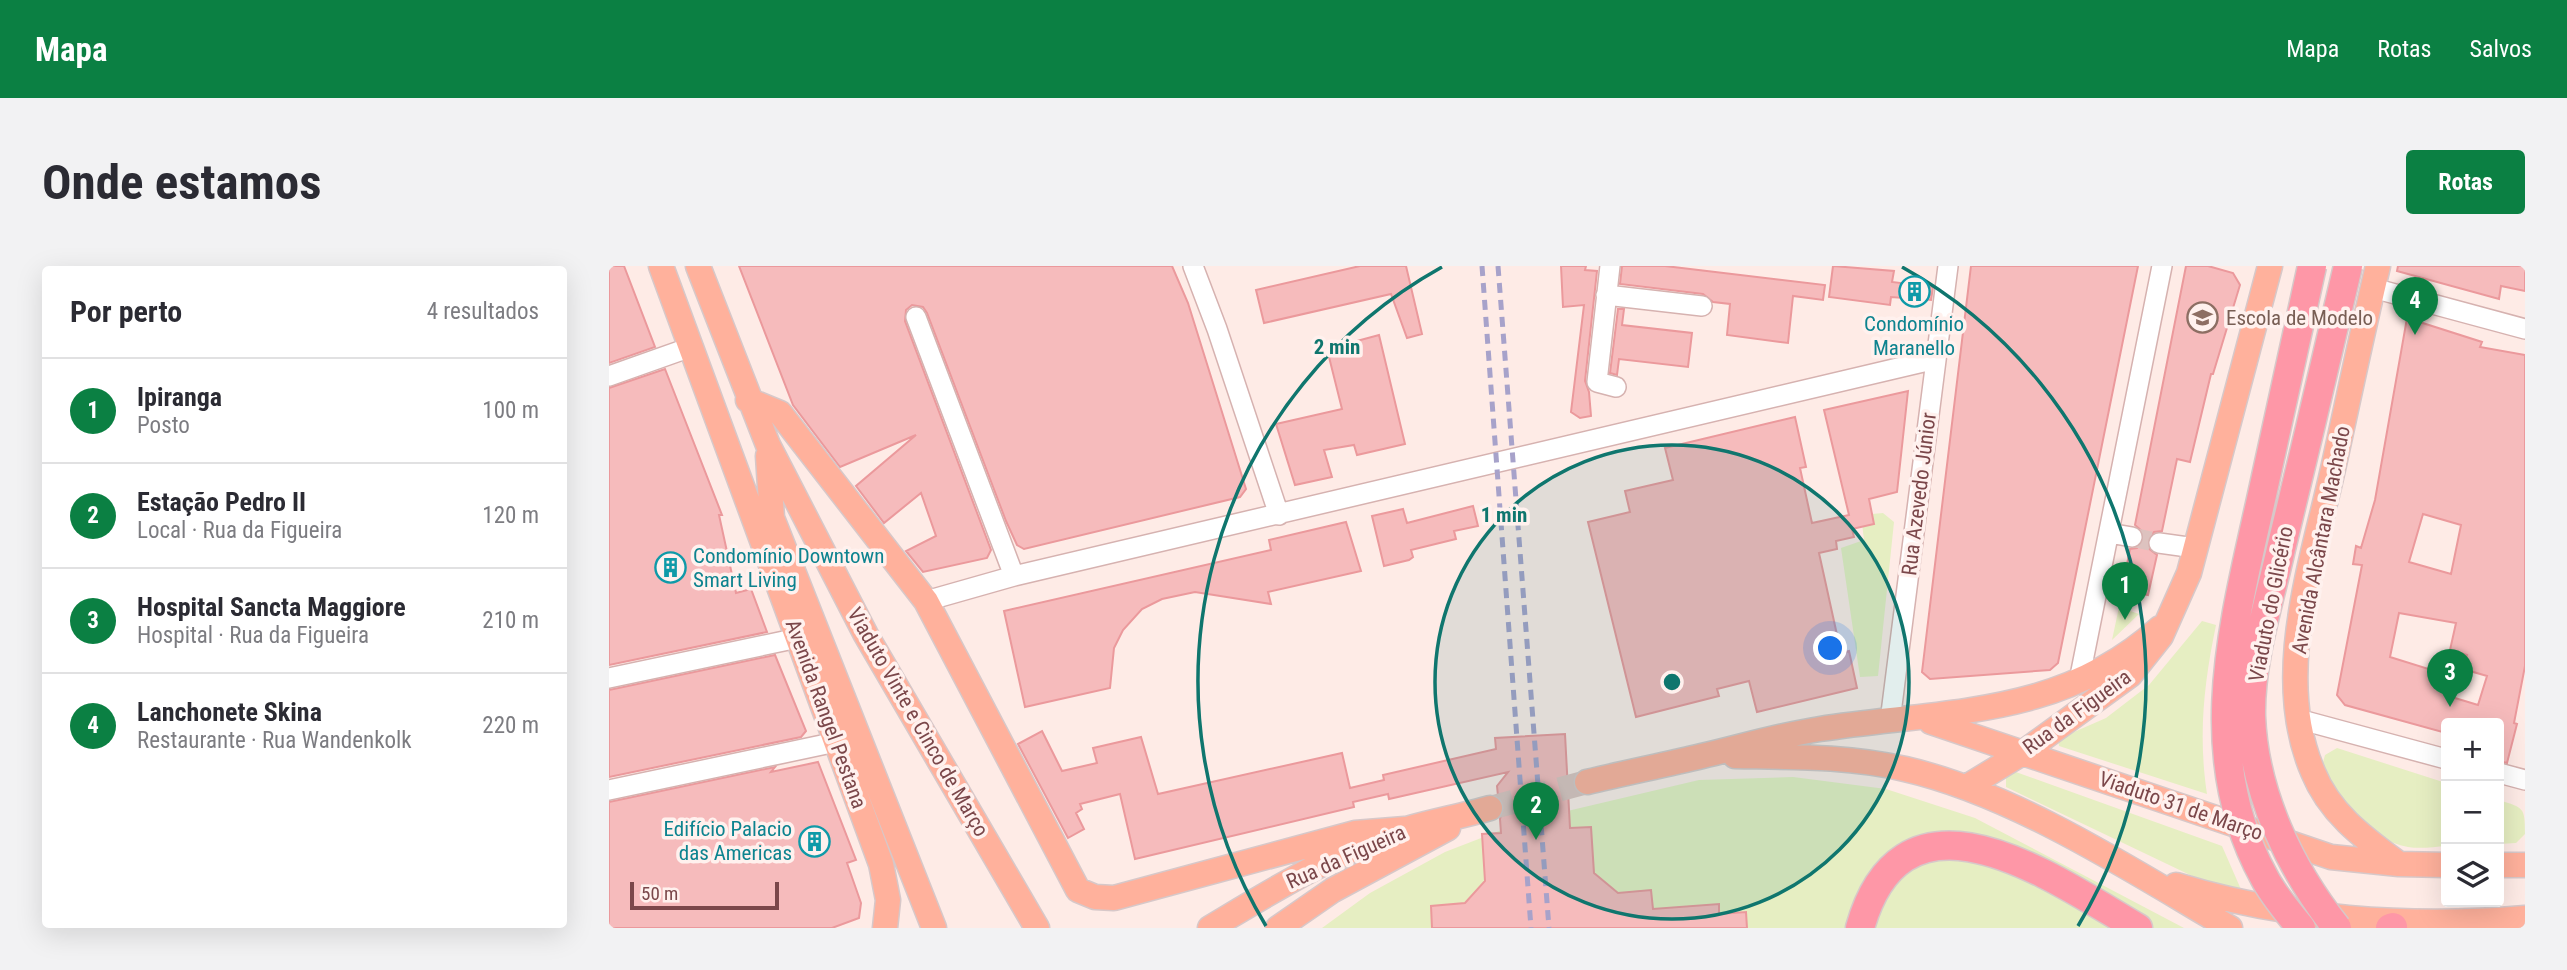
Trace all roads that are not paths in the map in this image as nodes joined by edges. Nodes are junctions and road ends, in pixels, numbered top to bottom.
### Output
1 (661, 266) edge
2 (698, 266) edge
3 (1193, 266) edge
4 (1610, 266) edge
5 (1948, 266) edge
6 (2162, 266) edge
7 (2270, 266) edge
8 (2312, 266) edge
9 (2348, 266) edge
10 (2376, 277) edge
11 (1606, 295) junction
12 (1702, 306) dead end
13 (916, 317) dead end
14 (2525, 329) edge
15 (691, 347) junction
16 (1936, 359) junction
17 (609, 376) edge
18 (1616, 387) dead end
19 (748, 400) junction
20 (768, 445) junction
21 (1279, 515) junction
22 (2109, 533) junction
23 (2132, 537) tunnel mouth
24 (2159, 543) tunnel mouth
25 (2195, 548) junction
26 (1014, 576) junction
27 (926, 601) junction
28 (2168, 620) junction
29 (798, 638) junction
30 (609, 678) edge
31 (2080, 681) junction
32 (1921, 719) junction
33 (2298, 719) junction
34 (1890, 721) junction
35 (836, 742) junction
36 (2024, 752) junction
37 (1703, 756) junction
38 (2441, 758) edge
39 (2504, 774) edge
40 (2525, 780) edge
41 (1587, 782) tunnel mouth
42 (1968, 786) junction
43 (609, 790) edge
44 (1405, 829) junction
45 (2423, 865) edge
46 (2504, 865) edge
47 (2525, 865) edge
48 (2139, 874) junction
49 (2525, 918) edge
50 (886, 921) edge
51 (931, 921) edge
52 (1037, 928) edge
53 (1210, 928) edge
54 (1278, 928) edge
55 (1860, 928) edge
56 (2138, 928) edge
57 (2230, 928) edge
58 (2301, 928) edge
59 (2337, 928) edge
60 (2391, 928) edge

1 - 15 main road, Avenida Rangel Pestana
2 - 19 main road
3 - 21 street
4 - 11 street
5 - 16 street, Rua Azevedo Júnior
6 - 22 street
7 - 25 main road
8 - 58 highway, Viaduto do Glicério, bridge
9 - 59 highway, Viaduto do Glicério, bridge
10 - 14 street
10 - 33 main road, Avenida Alcântara Machado
11 - 12 street
11 - 18 street
13 - 26 street
15 - 17 street
15 - 29 main road, Avenida Rangel Pestana
16 - 21 street
16 - 34 street, Rua Azevedo Júnior
19 - 20 main road, Viaduto Vinte e Cinco de Março
19 - 27 main road
20 - 51 main road, Avenida Rangel Pestana
20 - 52 main road, Viaduto Vinte e Cinco de Março
21 - 26 street
22 - 23 street
22 - 31 street
24 - 25 street
25 - 28 main road
26 - 27 street
27 - 44 main road
28 - 31 main road
28 - 36 main road, Rua da Figueira
29 - 30 street
29 - 35 main road, Avenida Rangel Pestana
31 - 32 main road
32 - 34 main road
32 - 36 main road, Viaduto 31 de Março
33 - 38 street
33 - 45 main road, Avenida Alcântara Machado
34 - 37 main road
35 - 43 street
35 - 50 main road, Avenida Rangel Pestana
36 - 42 main road, Rua da Figueira
36 - 45 main road, Viaduto 31 de Março
37 - 41 main road
37 - 42 main road
39 - 40 street
42 - 48 main road
44 - 53 main road, Rua da Figueira
44 - 54 main road, Rua da Figueira
46 - 47 main road
48 - 57 main road
48 - 60 main road
49 - 60 main road
50 - 51 main road
55 - 56 highway

